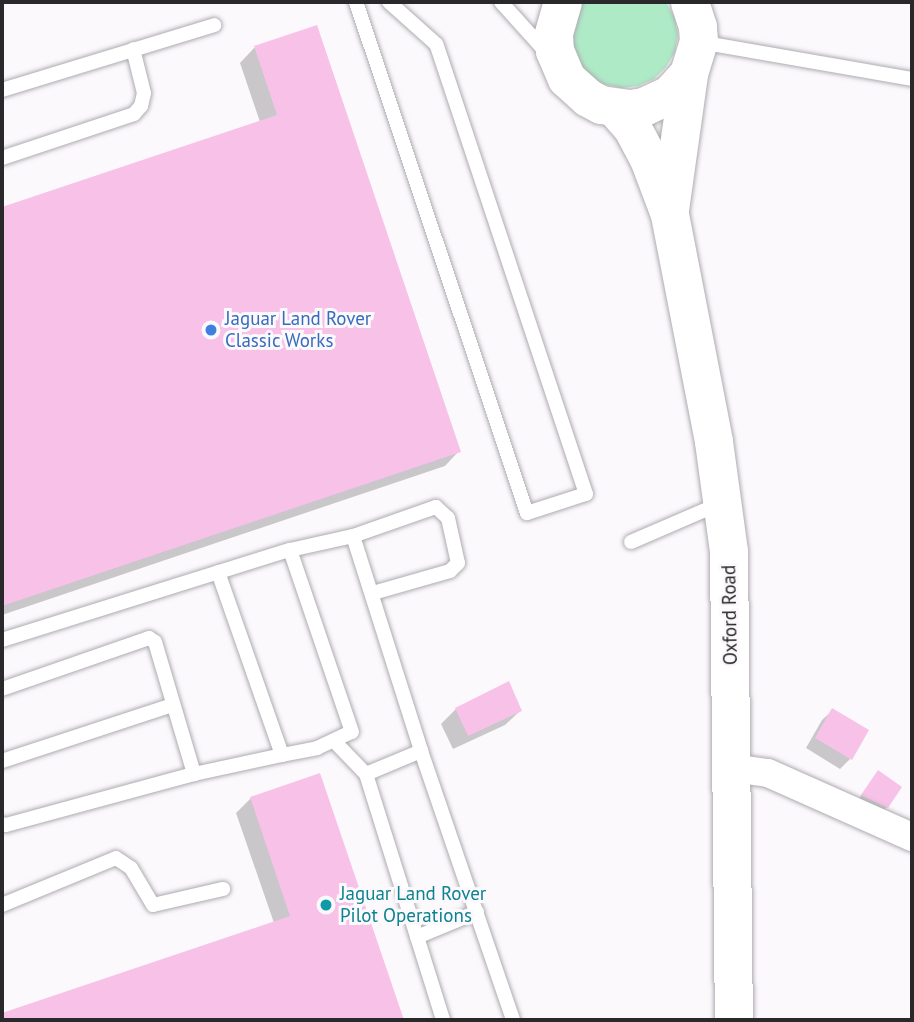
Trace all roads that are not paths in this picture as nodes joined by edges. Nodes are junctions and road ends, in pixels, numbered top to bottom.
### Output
1 (356, 2) edge
2 (389, 2) edge
3 (501, 2) edge
4 (563, 2) edge
5 (690, 2) edge
6 (215, 25) dead end
7 (133, 49) junction
8 (694, 58) junction
9 (560, 66) junction
10 (912, 79) edge
11 (2, 90) edge
12 (615, 108) junction
13 (2, 158) edge
14 (670, 215) junction
15 (723, 503) junction
16 (353, 536) junction
17 (631, 541) dead end
18 (290, 550) junction
19 (218, 572) junction
20 (373, 593) junction
21 (2, 640) edge
22 (2, 689) edge
23 (172, 705) junction
24 (335, 742) junction
25 (421, 751) junction
26 (282, 755) junction
27 (2, 761) edge
28 (732, 768) junction
29 (194, 774) junction
30 (366, 774) junction
31 (2, 824) edge
32 (912, 837) edge
33 (223, 888) dead end
34 (2, 905) edge
35 (477, 912) junction
36 (416, 937) junction
37 (443, 1020) edge
38 (513, 1020) edge
39 (734, 1020) edge

1 - 2 lane
3 - 9 lane
4 - 9 highway
5 - 8 highway, Oxford Road
6 - 7 lane
7 - 11 lane
7 - 13 lane
8 - 10 lane
8 - 12 highway
8 - 14 highway, Oxford Road
9 - 12 highway
12 - 14 highway, Oxford Road
14 - 15 highway, Oxford Road
15 - 17 lane
15 - 28 highway, Oxford Road
16 - 18 lane
16 - 20 lane
16 - 20 lane
18 - 19 lane
18 - 24 lane
19 - 21 lane
19 - 26 lane
20 - 25 lane
22 - 23 lane
23 - 27 lane
23 - 29 lane
24 - 26 lane
24 - 30 lane
25 - 30 lane
25 - 35 lane
26 - 29 lane
28 - 32 street
28 - 39 highway, Oxford Road
29 - 31 lane
30 - 36 lane
33 - 34 lane
35 - 36 lane
35 - 38 lane
36 - 37 lane

